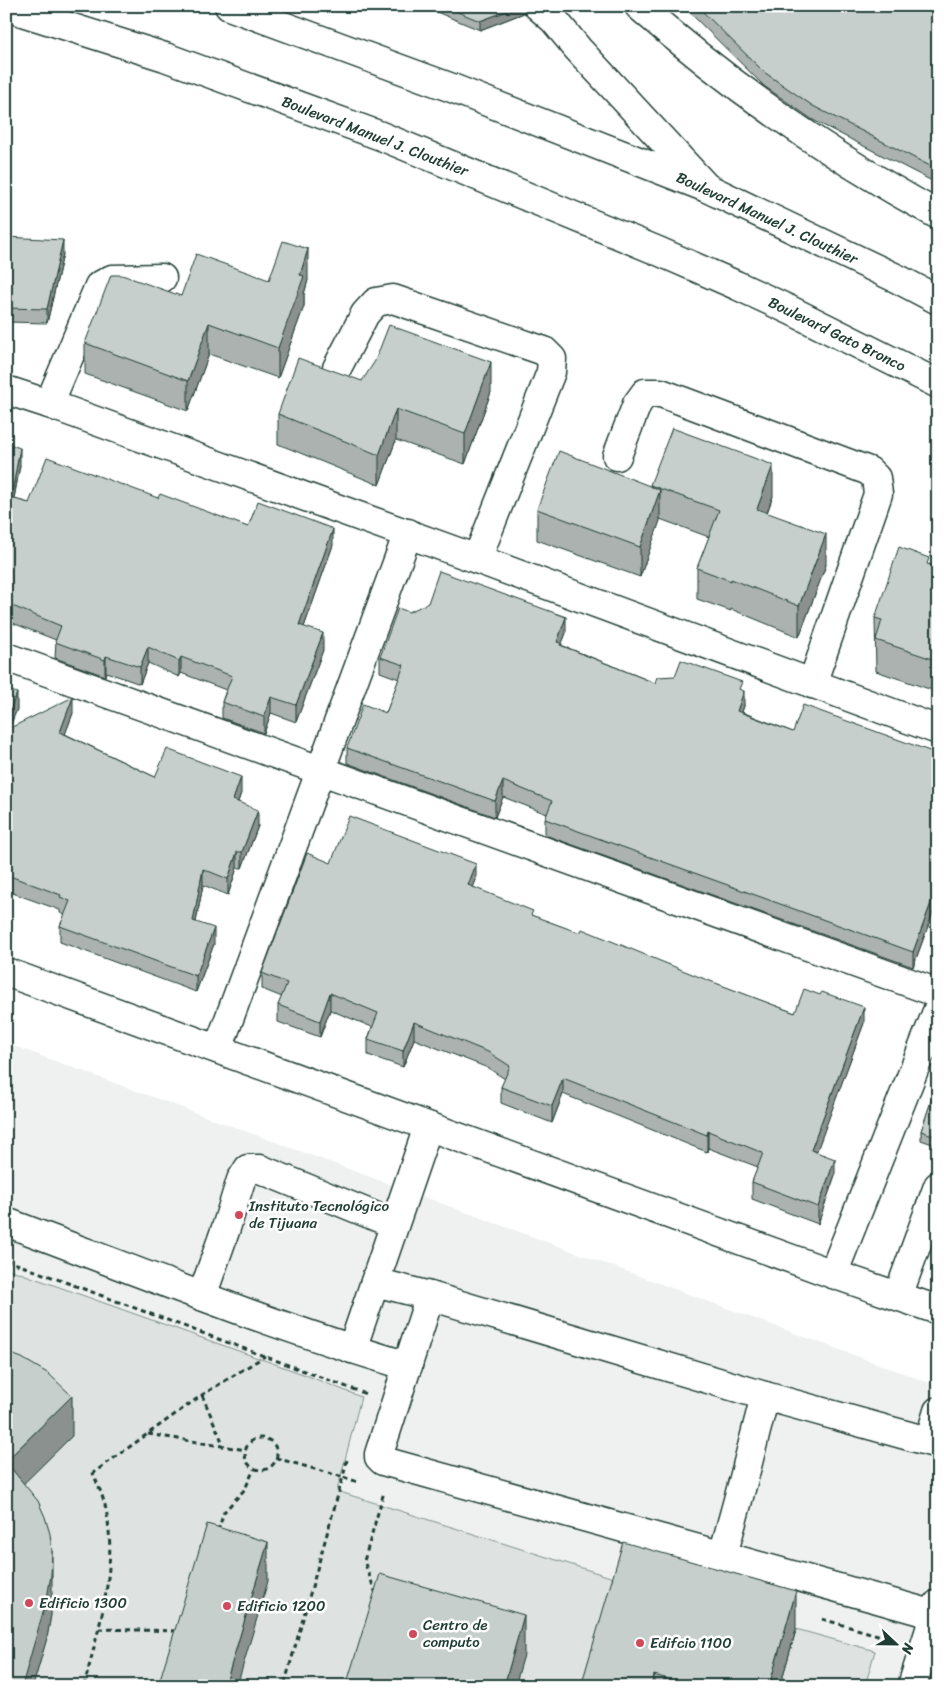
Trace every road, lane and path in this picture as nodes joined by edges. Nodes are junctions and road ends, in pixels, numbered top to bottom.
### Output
1 (229, 6) edge
2 (538, 6) edge
3 (640, 6) edge
4 (6, 7) edge
5 (707, 188) junction
6 (938, 215) edge
7 (162, 278) dead end
8 (736, 285) joint
9 (938, 300) edge
10 (337, 368) dead end
11 (938, 384) edge
12 (6, 390) edge
13 (49, 404) junction
14 (617, 456) dead end
15 (408, 533) junction
16 (477, 559) junction
17 (6, 656) edge
18 (812, 684) junction
19 (938, 730) edge
20 (320, 770) junction
21 (6, 972) edge
22 (938, 993) edge
23 (938, 1009) edge
24 (218, 1049) junction
25 (428, 1127) junction
26 (938, 1186) edge
27 (6, 1222) edge
28 (394, 1224) junction
29 (833, 1274) junction
30 (375, 1282) junction
31 (202, 1296) junction
32 (430, 1296) junction
33 (898, 1296) junction
34 (938, 1310) edge
35 (352, 1349) junction
36 (266, 1356) dead end
37 (408, 1366) junction
38 (202, 1395) junction
39 (765, 1396) junction
40 (938, 1411) edge
41 (147, 1434) junction
42 (933, 1443) edge
43 (224, 1447) junction
44 (246, 1450) junction
45 (276, 1458) junction
46 (254, 1469) junction
47 (385, 1490) dead end
48 (216, 1537) edge
49 (723, 1555) junction
50 (376, 1595) edge
51 (936, 1609) edge
52 (99, 1628) junction
53 (186, 1632) edge
54 (49, 1686) edge
55 (60, 1686) edge
56 (84, 1686) edge
57 (284, 1686) edge
58 (912, 1686) edge

1 - 5 street, Boulevard Manuel J. Clouthier
2 - 5 street
3 - 6 street
4 - 8 street, Boulevard Manuel J. Clouthier
5 - 9 street, Boulevard Manuel J. Clouthier
7 - 13 street
8 - 11 street, Boulevard Gato Bronco
10 - 16 street
12 - 13 street
13 - 15 street
14 - 18 street
15 - 16 street
15 - 20 street
16 - 18 street
17 - 20 street
18 - 19 street
20 - 22 street
20 - 24 street
21 - 24 street
23 - 29 street
24 - 25 street
25 - 28 street
25 - 29 street
26 - 33 street
27 - 31 street
28 - 30 street
28 - 31 street
29 - 33 street
30 - 32 street
30 - 35 street
31 - 35 street
32 - 37 street
32 - 39 street
33 - 34 street
35 - 37 street
36 - 38 path
37 - 49 street
38 - 41 path
38 - 43 path
39 - 42 street
39 - 49 street
40 - 42 street
41 - 43 path
41 - 52 path
43 - 44 path
44 - 45 path
44 - 46 path
45 - 46 path
45 - 57 path
46 - 48 path
47 - 50 path
49 - 51 street
51 - 58 street
52 - 53 path
52 - 56 path
54 - 55 path

